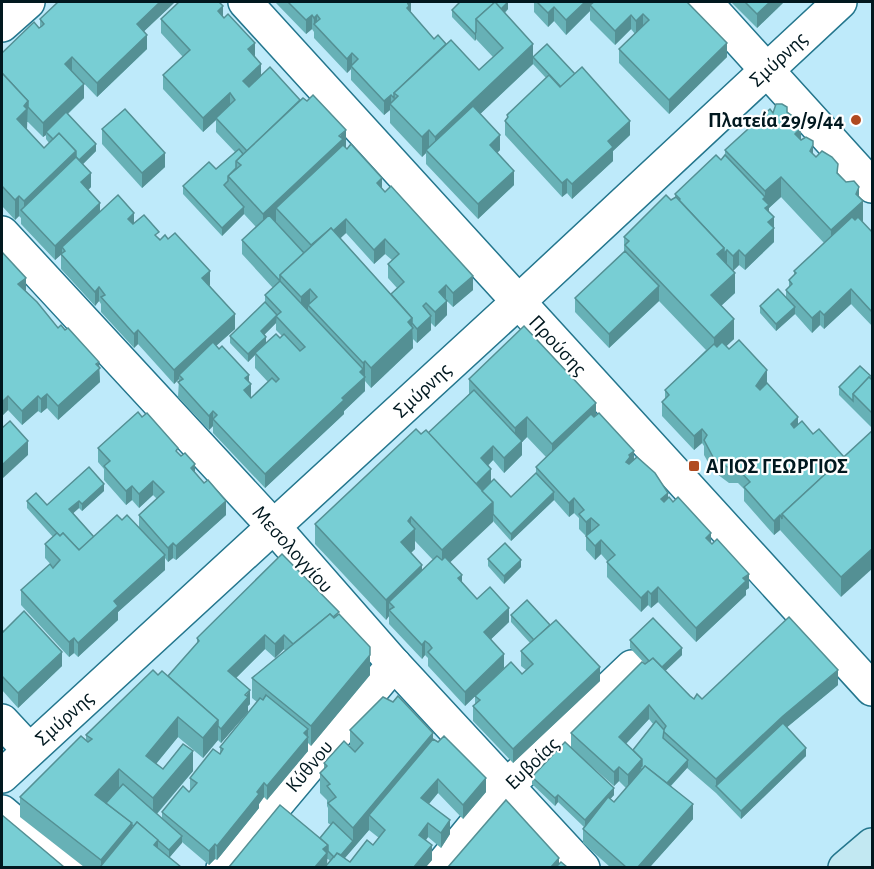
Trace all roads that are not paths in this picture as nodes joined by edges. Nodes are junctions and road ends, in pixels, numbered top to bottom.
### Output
1 (28, 2) edge
2 (245, 2) edge
3 (705, 2) edge
4 (840, 2) edge
5 (2, 25) edge
6 (767, 70) junction
7 (873, 186) edge
8 (2, 233) edge
9 (518, 302) junction
10 (274, 527) junction
11 (394, 664) junction
12 (632, 667) dead end
13 (873, 688) edge
14 (2, 720) edge
15 (29, 750) junction
16 (2, 776) edge
17 (508, 785) junction
18 (2, 812) edge
19 (873, 845) edge
20 (68, 867) edge
21 (223, 867) edge
22 (440, 867) edge
23 (583, 867) edge
24 (844, 867) edge

1 - 5 street
2 - 9 street, Προύσης
3 - 6 street
4 - 6 street, Σμύρνης
6 - 7 street
6 - 9 street, Σμύρνης
8 - 10 street, Μεσολογγίου
9 - 10 street, Σμύρνης
9 - 13 street, Προύσης
10 - 11 street, Μεσολογγίου
10 - 15 street, Σμύρνης
11 - 17 street, Μεσολογγίου
11 - 21 street, Κύθνου
12 - 17 street, Ευβοίας
14 - 15 street
15 - 16 street, Σμύρνης
17 - 22 street, Ευβοίας
17 - 23 street, Μεσολογγίου
18 - 20 street
19 - 24 main road

